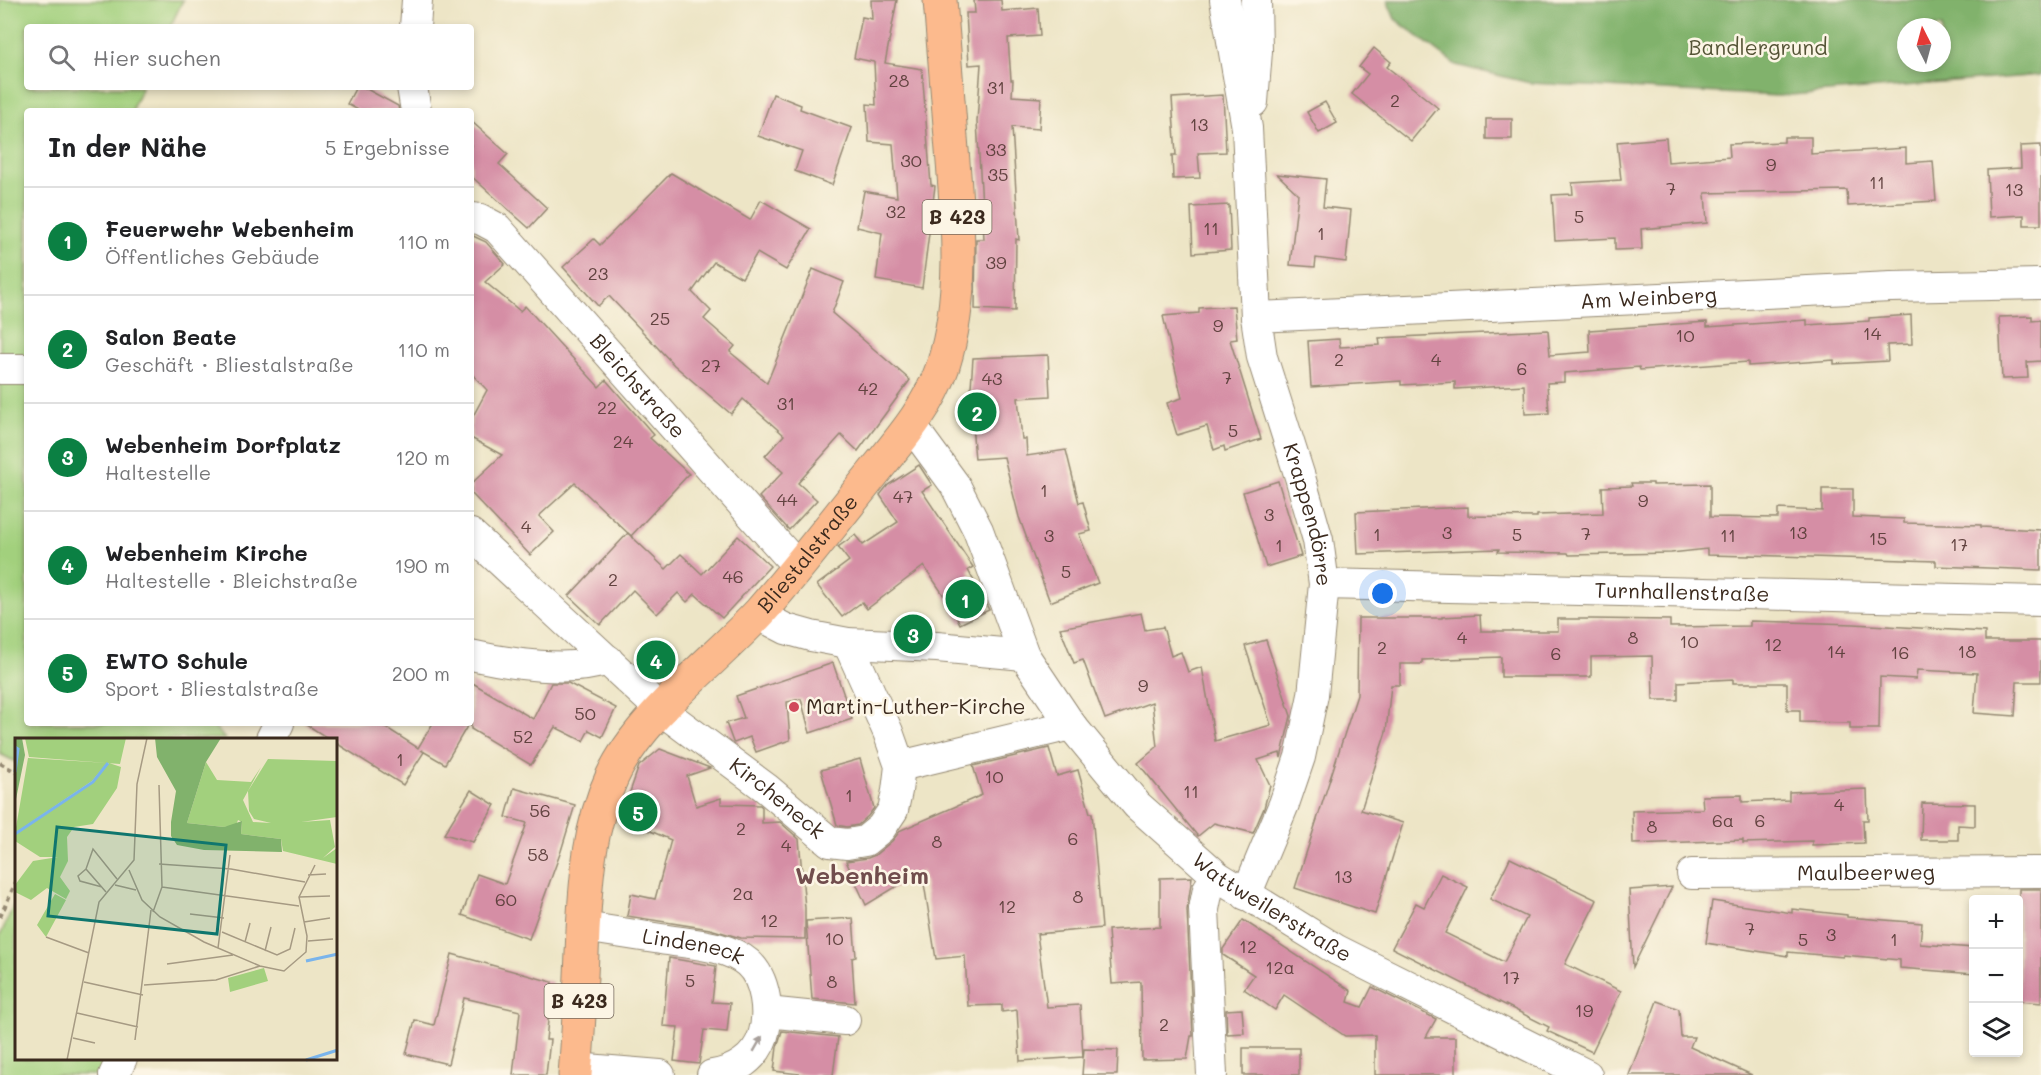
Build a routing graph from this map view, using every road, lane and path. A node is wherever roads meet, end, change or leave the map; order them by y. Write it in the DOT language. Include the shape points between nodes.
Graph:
graph roads {
  1 [pos="417,0"];
  2 [pos="940,0"];
  3 [pos="1225,0"];
  4 [pos="1256,0"];
  5 [pos="415,24"];
  6 [pos="412,90"];
  7 [pos="416,108"];
  8 [pos="1247,128"];
  9 [pos="474,218"];
  10 [pos="2041,284"];
  11 [pos="1256,317"];
  12 [pos="0,369"];
  13 [pos="24,369"];
  14 [pos="911,425"];
  15 [pos="474,537"];
  16 [pos="798,567"];
  17 [pos="1324,584"];
  18 [pos="2041,602"];
  19 [pos="757,614"];
  20 [pos="848,643"];
  21 [pos="1024,655"];
  22 [pos="474,656"];
  23 [pos="609,660"];
  24 [pos="661,710"];
  25 [pos="1071,725"];
  26 [pos="0,763"];
  27 [pos="900,766"];
  28 [pos="15,771"];
  29 [pos="2041,872"];
  30 [pos="1692,874"];
  31 [pos="1217,876"];
  32 [pos="15,884"];
  33 [pos="1246,895"];
  34 [pos="0,917"];
  35 [pos="584,927"];
  36 [pos="767,1012"];
  37 [pos="845,1020"];
  38 [pos="122,1060"];
  39 [pos="575,1072"];
  40 [pos="114,1075"];
  41 [pos="660,1075"];
  42 [pos="712,1075"];
  43 [pos="1212,1075"];
  44 [pos="1587,1075"];
  1 -- 5 [label="street"];
  2 -- 14 [label="main road, Bliestalstraße / B 423" via="959,267 951,334 942,368"];
  3 -- 8 [label="street"];
  4 -- 8 [label="street" via="1257,51"];
  6 -- 7 [label="street"];
  8 -- 11 [label="street, Krappendörre"];
  9 -- 16 [label="street, Bleichstraße" via="497,228"];
  10 -- 11 [label="street, Am Weinberg" via="1868,288"];
  11 -- 17 [label="street, Krappendörre" via="1262,357 1318,540"];
  12 -- 13 [label="street"];
  14 -- 16 [label="main road, Bliestalstraße / B 423"];
  14 -- 21 [label="street, Wattweilerstraße" via="954,485 978,530"];
  15 -- 23 [label="street"];
  16 -- 19 [label="main road, Bliestalstraße / B 423"];
  17 -- 18 [label="street, Turnhallenstraße"];
  17 -- 33 [label="street, Krappendörre" via="1313,695 1300,757"];
  19 -- 20 [label="street" via="786,629"];
  19 -- 24 [label="main road, Bliestalstraße / B 423"];
  20 -- 21 [label="street"];
  20 -- 27 [label="street, Kircheneck"];
  21 -- 25 [label="street, Wattweilerstraße"];
  22 -- 23 [label="street" via="572,668"];
  23 -- 24 [label="street"];
  24 -- 27 [label="street, Kircheneck" via="766,788 830,842 866,841 881,828 893,810"];
  24 -- 35 [label="main road, Bliestalstraße / B 423" via="632,743 612,777 601,807 591,840"];
  25 -- 27 [label="street"];
  25 -- 31 [label="street, Wattweilerstraße" via="1137,805"];
  26 -- 28 [label="path"];
  29 -- 30 [label="street, Maulbeerweg"];
  31 -- 33 [label="street, Wattweilerstraße"];
  31 -- 43 [label="street" via="1208,889 1204,909"];
  32 -- 34 [label="path"];
  33 -- 44 [label="street, Wattweilerstraße" via="1337,950"];
  35 -- 36 [label="street, Lindeneck" via="730,953 749,964 761,983"];
  35 -- 39 [label="main road, Bliestalstraße / B 423"];
  36 -- 37 [label="street"];
  42 -- 36 [label="street, Lindeneck, one-way" via="725,1074 746,1062 761,1044"];
  38 -- 40 [label="street"];
  39 -- 41 [label="street"];
}
